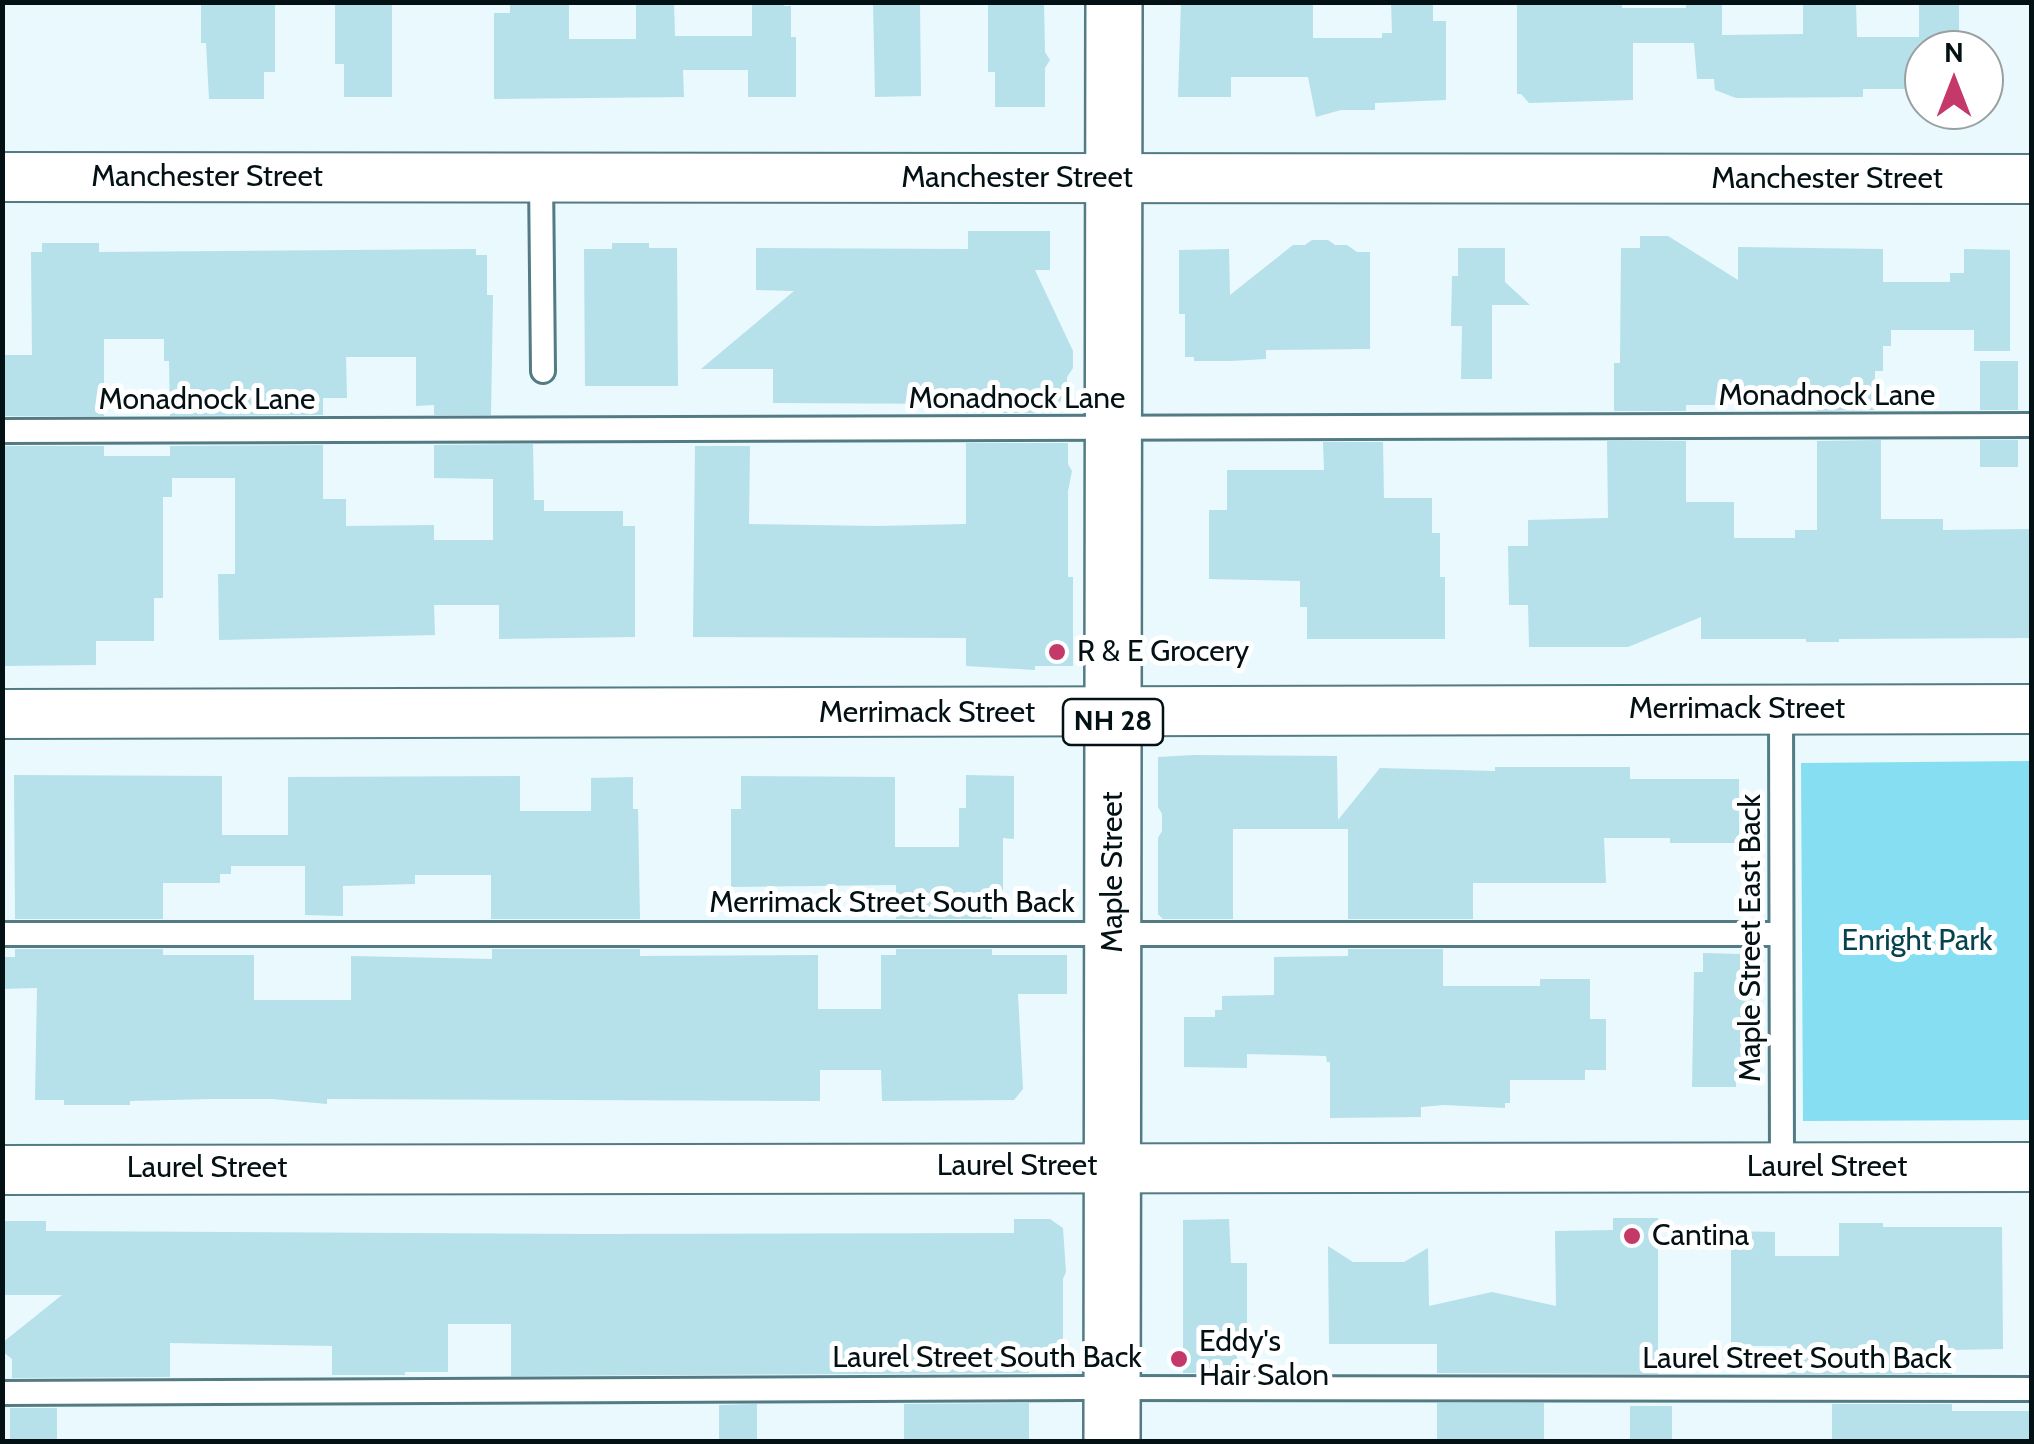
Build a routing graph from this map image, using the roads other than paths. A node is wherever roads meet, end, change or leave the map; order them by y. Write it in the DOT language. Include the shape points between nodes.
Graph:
graph roads {
  1 [pos="1114,2"];
  2 [pos="2,176"];
  3 [pos="541,177"];
  4 [pos="1114,178"];
  5 [pos="2032,179"];
  6 [pos="543,371"];
  7 [pos="2032,425"];
  8 [pos="1114,429"];
  9 [pos="2,430"];
  10 [pos="1781,708"];
  11 [pos="2032,709"];
  12 [pos="1113,712"];
  13 [pos="2,714"];
  14 [pos="1113,933"];
  15 [pos="2,934"];
  16 [pos="1781,934"];
  17 [pos="1113,1166"];
  18 [pos="2032,1166"];
  19 [pos="1782,1167"];
  20 [pos="2,1170"];
  21 [pos="1112,1388"];
  22 [pos="2032,1389"];
  23 [pos="2,1393"];
  24 [pos="1112,1442"];
  1 -- 4 [label="main road, Maple Street / NH 28"];
  2 -- 3 [label="street, Manchester Street"];
  3 -- 4 [label="street, Manchester Street"];
  3 -- 6 [label="lane"];
  4 -- 5 [label="street, Manchester Street"];
  4 -- 8 [label="main road, Maple Street / NH 28"];
  7 -- 8 [label="lane, Monadnock Lane"];
  8 -- 9 [label="lane, Monadnock Lane"];
  8 -- 12 [label="main road, Maple Street / NH 28"];
  10 -- 11 [label="street, Merrimack Street"];
  10 -- 12 [label="street, Merrimack Street"];
  10 -- 16 [label="lane, Maple Street East Back"];
  12 -- 13 [label="street, Merrimack Street"];
  12 -- 14 [label="main road, Maple Street / NH 28"];
  14 -- 15 [label="lane, Merrimack Street South Back"];
  14 -- 16 [label="lane, Merrimack Street South Back"];
  14 -- 17 [label="main road, Maple Street / NH 28"];
  16 -- 19 [label="lane, Maple Street East Back"];
  17 -- 19 [label="street, Laurel Street"];
  17 -- 20 [label="street, Laurel Street"];
  17 -- 21 [label="main road, Maple Street / NH 28"];
  18 -- 19 [label="street, Laurel Street"];
  21 -- 22 [label="lane, Laurel Street South Back"];
  21 -- 23 [label="lane, Laurel Street South Back"];
  21 -- 24 [label="main road, Maple Street / NH 28"];
}
